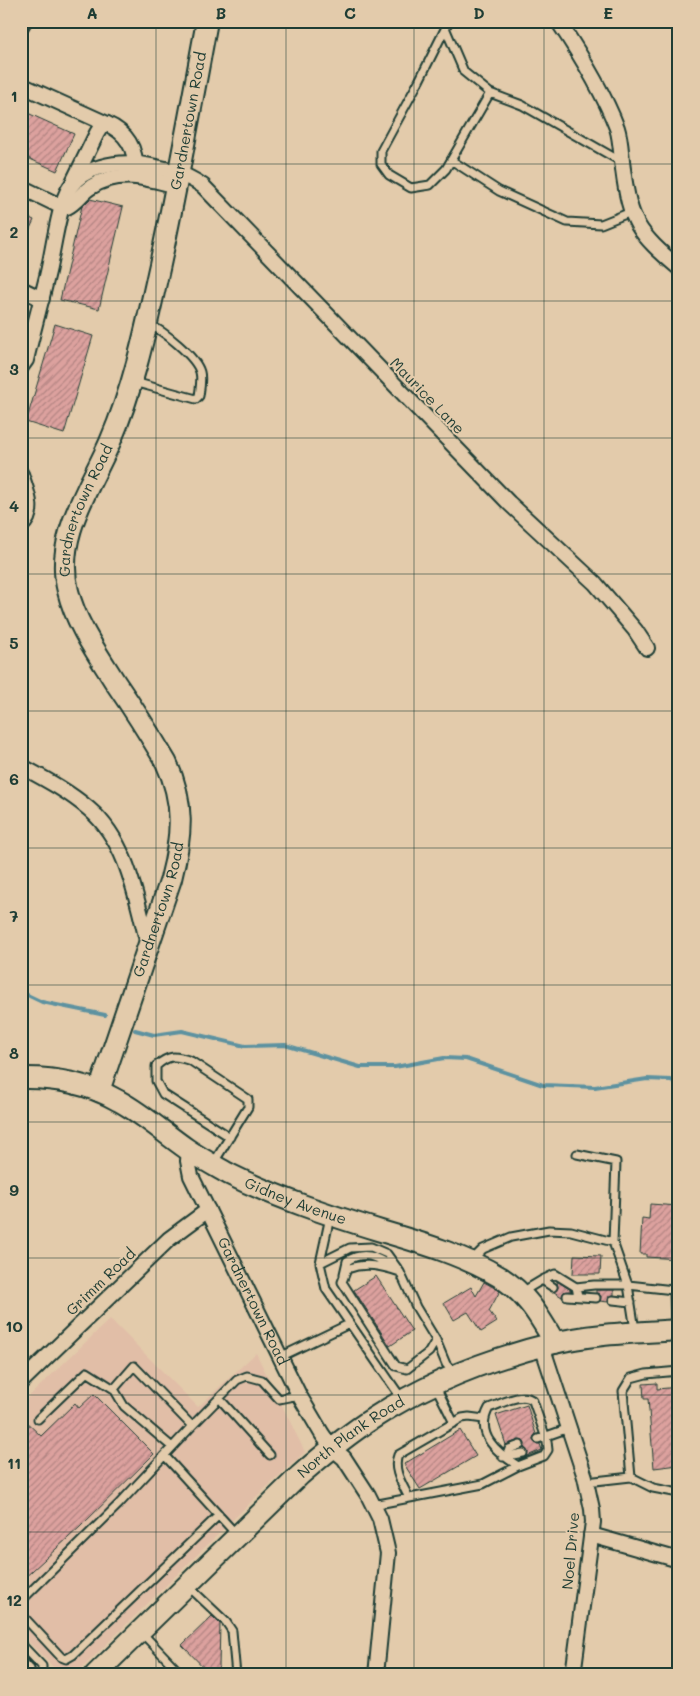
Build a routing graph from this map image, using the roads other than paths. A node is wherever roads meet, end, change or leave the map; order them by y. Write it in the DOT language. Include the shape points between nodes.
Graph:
graph roads {
  1 [pos="24,21"];
  2 [pos="207,21"];
  3 [pos="449,21"];
  4 [pos="558,21"];
  5 [pos="21,26"];
  6 [pos="446,30"];
  7 [pos="21,85"];
  8 [pos="490,93"];
  9 [pos="107,124"];
  10 [pos="451,160"];
  11 [pos="622,162"];
  12 [pos="135,170"];
  13 [pos="178,179"];
  14 [pos="21,187"];
  15 [pos="70,187"];
  16 [pos="62,207"];
  17 [pos="631,212"];
  18 [pos="679,268"];
  19 [pos="21,289"];
  20 [pos="42,299"];
  21 [pos="147,324"];
  22 [pos="21,367"];
  23 [pos="132,382"];
  24 [pos="21,474"];
  25 [pos="21,526"];
  26 [pos="647,648"];
  27 [pos="21,766"];
  28 [pos="148,945"];
  29 [pos="21,1078"];
  30 [pos="99,1092"];
  31 [pos="230,1137"];
  32 [pos="189,1150"];
  33 [pos="577,1154"];
  34 [pos="213,1164"];
  35 [pos="208,1210"];
  36 [pos="331,1215"];
  37 [pos="613,1242"];
  38 [pos="470,1262"];
  39 [pos="320,1263"];
  40 [pos="400,1272"];
  41 [pos="542,1280"];
  42 [pos="576,1286"];
  43 [pos="628,1286"];
  44 [pos="553,1287"];
  45 [pos="520,1292"];
  46 [pos="567,1296"];
  47 [pos="578,1296"];
  48 [pos="596,1298"];
  49 [pos="613,1300"];
  50 [pos="631,1302"];
  51 [pos="349,1324"];
  52 [pos="677,1330"];
  53 [pos="635,1333"];
  54 [pos="436,1340"];
  55 [pos="548,1344"];
  56 [pos="279,1357"];
  57 [pos="679,1371"];
  58 [pos="456,1375"];
  59 [pos="21,1382"];
  60 [pos="435,1385"];
  61 [pos="114,1389"];
  62 [pos="299,1395"];
  63 [pos="219,1398"];
  64 [pos="403,1401"];
  65 [pos="38,1419"];
  66 [pos="484,1419"];
  67 [pos="454,1422"];
  68 [pos="192,1426"];
  69 [pos="569,1428"];
  70 [pos="542,1437"];
  71 [pos="520,1445"];
  72 [pos="172,1447"];
  73 [pos="332,1448"];
  74 [pos="523,1453"];
  75 [pos="270,1455"];
  76 [pos="165,1456"];
  77 [pos="505,1456"];
  78 [pos="518,1466"];
  79 [pos="631,1477"];
  80 [pos="586,1482"];
  81 [pos="679,1493"];
  82 [pos="409,1498"];
  83 [pos="373,1505"];
  84 [pos="219,1515"];
  85 [pos="591,1535"];
  86 [pos="238,1536"];
  87 [pos="679,1560"];
  88 [pos="187,1586"];
  89 [pos="21,1601"];
  90 [pos="21,1614"];
  91 [pos="140,1631"];
  92 [pos="21,1644"];
  93 [pos="21,1660"];
  94 [pos="31,1675"];
  95 [pos="42,1675"];
  96 [pos="94,1675"];
  97 [pos="182,1675"];
  98 [pos="236,1675"];
  99 [pos="376,1675"];
  100 [pos="574,1675"];
  1 -- 5 [label="street"];
  2 -- 13 [label="street, Gardnertown Road"];
  3 -- 6 [label="lane"];
  4 -- 11 [label="street" via="603,97 618,130"];
  6 -- 8 [label="lane" via="464,72"];
  6 -- 10 [label="lane" via="381,151 380,164 390,175 411,188 430,184"];
  7 -- 9 [label="street"];
  8 -- 10 [label="lane"];
  8 -- 11 [label="lane" via="522,105"];
  9 -- 12 [label="street" via="126,137 134,154"];
  9 -- 15 [label="street" via="97,132"];
  10 -- 17 [label="lane" via="499,191 567,222 601,224"];
  11 -- 17 [label="street"];
  12 -- 13 [label="street, Maurice Lane"];
  12 -- 15 [label="street" via="117,164 104,166 78,179"];
  12 -- 16 [label="street" via="102,180 68,207"];
  13 -- 21 [label="street, Gardnertown Road"];
  13 -- 26 [label="street, Maurice Lane" via="203,186 508,503 595,583"];
  14 -- 16 [label="street"];
  15 -- 16 [label="street"];
  16 -- 20 [label="street"];
  17 -- 18 [label="street" via="638,228 652,245"];
  19 -- 20 [label="street"];
  20 -- 22 [label="street" via="26,360"];
  21 -- 23 [label="street, Gardnertown Road"];
  21 -- 23 [label="lane" via="174,341 197,365 201,374 199,396 196,399"];
  23 -- 28 [label="street, Gardnertown Road" via="110,442 72,525 66,574 68,590 87,639 150,734 174,778 180,824 179,848"];
  24 -- 25 [label="street" via="29,507 28,517"];
  27 -- 28 [label="street" via="63,788 91,810 110,833 132,881"];
  28 -- 30 [label="street, Gardnertown Road"];
  29 -- 30 [label="street, Gidney Avenue" via="48,1078"];
  30 -- 32 [label="street, Gidney Avenue" via="140,1114"];
  31 -- 31 [label="lane" via="248,1106 248,1100 191,1061 180,1057 166,1058 156,1066 156,1081 163,1094"];
  31 -- 34 [label="lane"];
  32 -- 34 [label="street, Gidney Avenue"];
  32 -- 35 [label="street, Gardnertown Road" via="191,1176"];
  33 -- 37 [label="lane" via="616,1162"];
  34 -- 36 [label="street, Gidney Avenue" via="298,1204"];
  35 -- 56 [label="street, Gardnertown Road"];
  35 -- 59 [label="street, Grimm Road" via="169,1239"];
  36 -- 38 [label="street, Gidney Avenue" via="429,1245"];
  36 -- 39 [label="lane"];
  37 -- 38 [label="lane" via="571,1231 549,1230 511,1237 483,1249"];
  37 -- 43 [label="lane"];
  38 -- 45 [label="street, Gidney Avenue"];
  39 -- 40 [label="lane" via="350,1248 371,1247 387,1254"];
  39 -- 51 [label="lane" via="326,1289"];
  40 -- 54 [label="lane"];
  40 -- 54 [label="lane" via="377,1265 357,1266 347,1270 342,1282 396,1366 407,1369 429,1352"];
  41 -- 42 [label="lane" via="555,1274"];
  41 -- 44 [label="lane"];
  41 -- 45 [label="lane"];
  42 -- 43 [label="lane"];
  42 -- 47 [label="lane"];
  43 -- 50 [label="lane"];
  43 -- 52 [label="lane" via="674,1290"];
  45 -- 55 [label="street, Gidney Avenue" via="537,1313"];
  46 -- 47 [label="lane"];
  47 -- 48 [label="lane"];
  49 -- 50 [label="lane"];
  50 -- 53 [label="lane"];
  51 -- 56 [label="lane"];
  51 -- 64 [label="lane"];
  52 -- 53 [label="street, North Plank Road"];
  53 -- 55 [label="street, North Plank Road"];
  54 -- 58 [label="lane" via="446,1364"];
  55 -- 58 [label="street, North Plank Road"];
  55 -- 69 [label="street, Noel Drive"];
  56 -- 62 [label="street, Gardnertown Road"];
  57 -- 79 [label="lane" via="630,1378 623,1391"];
  58 -- 60 [label="street, North Plank Road"];
  60 -- 64 [label="street, North Plank Road"];
  60 -- 67 [label="lane"];
  61 -- 65 [label="lane" via="87,1372"];
  61 -- 68 [label="lane" via="134,1366"];
  61 -- 72 [label="lane" via="124,1406"];
  62 -- 63 [label="lane" via="279,1399 262,1380 247,1376 237,1380"];
  62 -- 73 [label="street, Gardnertown Road"];
  63 -- 68 [label="lane"];
  63 -- 75 [label="lane"];
  64 -- 73 [label="street, North Plank Road"];
  66 -- 67 [label="lane" via="469,1417"];
  66 -- 70 [label="lane" via="489,1408 523,1396 530,1398 534,1401"];
  66 -- 77 [label="lane" via="490,1443"];
  67 -- 82 [label="lane" via="398,1456 395,1462 398,1474"];
  68 -- 72 [label="lane"];
  69 -- 70 [label="lane"];
  69 -- 80 [label="street, Noel Drive"];
  70 -- 78 [label="lane" via="548,1450 544,1456"];
  71 -- 77 [label="lane" via="509,1449"];
  72 -- 76 [label="lane"];
  73 -- 83 [label="street, Gardnertown Road" via="344,1458"];
  73 -- 86 [label="street, North Plank Road"];
  74 -- 77 [label="lane"];
  76 -- 84 [label="lane"];
  76 -- 89 [label="lane"];
  77 -- 78 [label="lane"];
  78 -- 82 [label="lane" via="483,1484"];
  79 -- 80 [label="lane"];
  79 -- 81 [label="lane" via="652,1488"];
  80 -- 85 [label="street, Noel Drive" via="592,1509"];
  82 -- 83 [label="lane"];
  83 -- 99 [label="street, Gardnertown Road" via="388,1553"];
  84 -- 86 [label="lane"];
  84 -- 90 [label="lane" via="66,1659"];
  85 -- 87 [label="street"];
  85 -- 100 [label="street, Noel Drive"];
  86 -- 88 [label="street, North Plank Road"];
  88 -- 91 [label="street, North Plank Road"];
  88 -- 98 [label="lane" via="232,1631"];
  91 -- 96 [label="street, North Plank Road"];
  91 -- 97 [label="lane"];
  92 -- 95 [label="lane" via="42,1666"];
  93 -- 94 [label="lane"];
}
